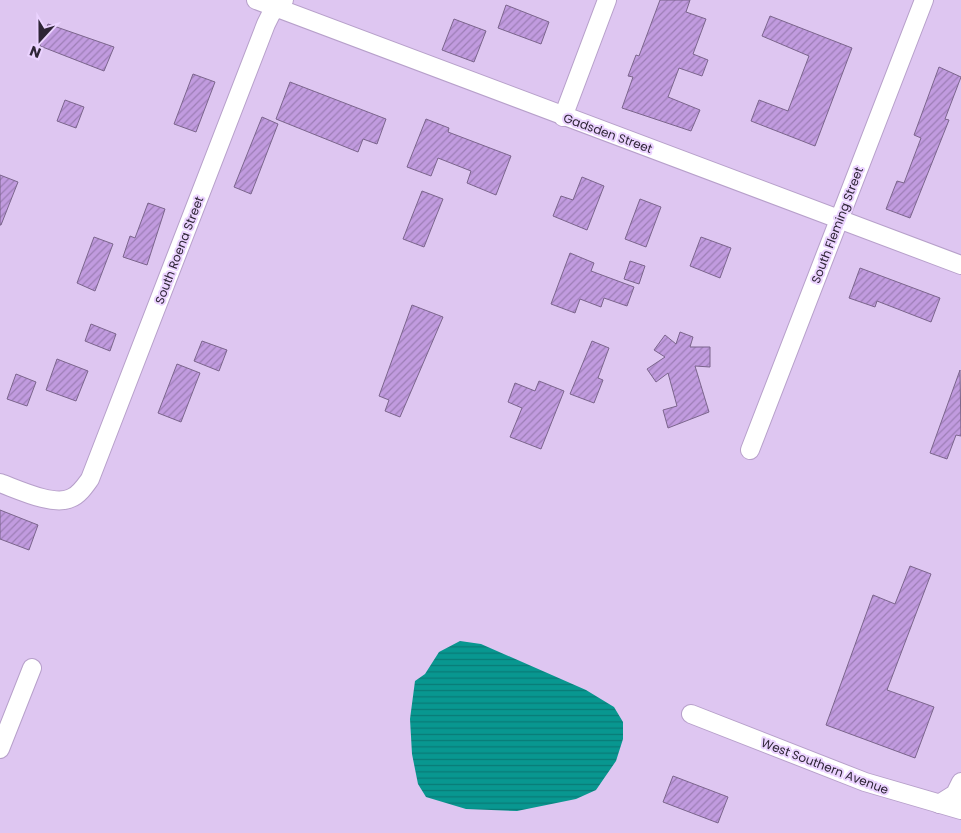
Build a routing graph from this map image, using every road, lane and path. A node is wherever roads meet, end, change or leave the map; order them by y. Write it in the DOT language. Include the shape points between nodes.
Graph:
graph roads {
  1 [pos="256,0"];
  2 [pos="607,0"];
  3 [pos="924,0"];
  4 [pos="280,4"];
  5 [pos="563,117"];
  6 [pos="839,218"];
  7 [pos="961,264"];
  8 [pos="750,450"];
  9 [pos="0,484"];
  10 [pos="32,668"];
  11 [pos="692,714"];
  12 [pos="0,750"];
  13 [pos="961,782"];
  14 [pos="939,804"];
  15 [pos="961,810"];
  1 -- 4 [label="street, Gadsden Street"];
  2 -- 5 [label="street"];
  3 -- 6 [label="street, South Fleming Street"];
  4 -- 5 [label="street, Gadsden Street"];
  4 -- 9 [label="street, South Roena Street" via="266,24 95,470 84,487 63,501"];
  5 -- 6 [label="street, Gadsden Street"];
  6 -- 7 [label="street, Gadsden Street"];
  6 -- 8 [label="street, South Fleming Street"];
  10 -- 12 [label="street"];
  11 -- 14 [label="street, West Southern Avenue" via="865,782"];
  13 -- 14 [label="street" via="955,794"];
  14 -- 15 [label="street, West Southern Avenue"];
}
